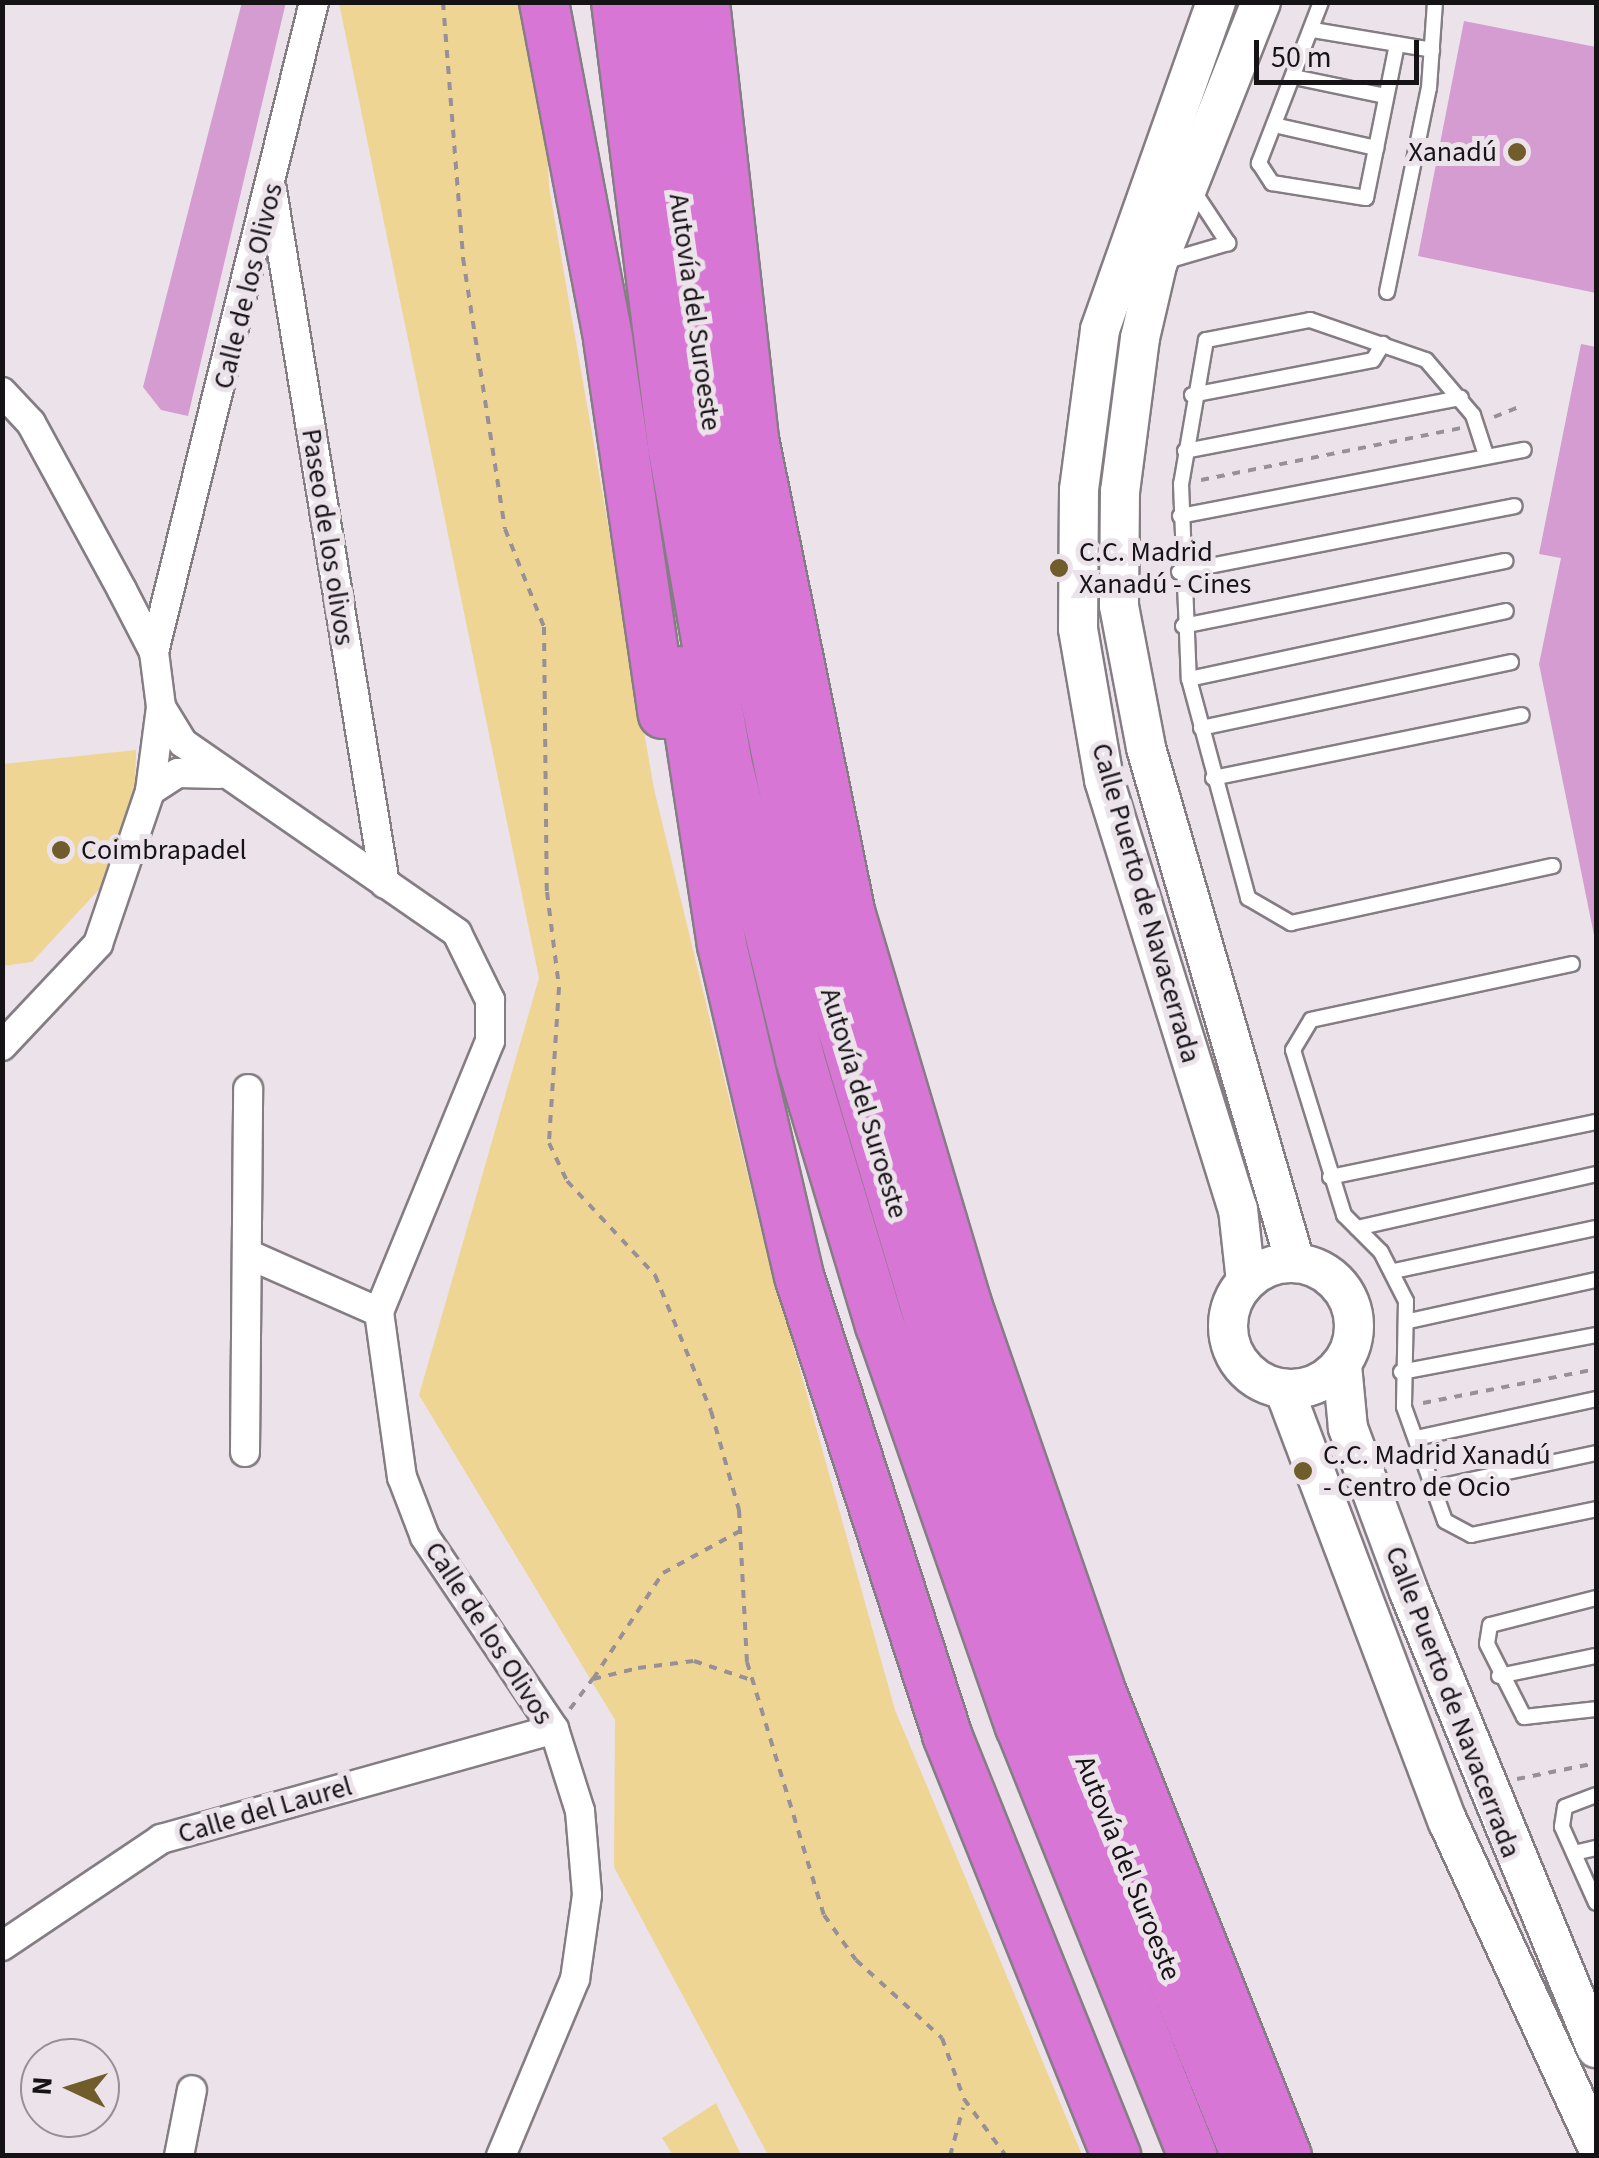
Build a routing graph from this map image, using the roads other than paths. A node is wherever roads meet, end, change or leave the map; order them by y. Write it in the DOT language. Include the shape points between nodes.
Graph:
graph roads {
  1 [pos="314,2"];
  2 [pos="544,2"];
  3 [pos="575,2"];
  4 [pos="616,2"];
  5 [pos="662,2"];
  6 [pos="705,2"];
  7 [pos="726,2"];
  8 [pos="1216,2"];
  9 [pos="1261,2"];
  10 [pos="1321,2"];
  11 [pos="1435,2"];
  12 [pos="1312,30"];
  13 [pos="1397,44"];
  14 [pos="1432,50"];
  15 [pos="1294,77"];
  16 [pos="1386,96"];
  17 [pos="1274,126"];
  18 [pos="628,147"];
  19 [pos="1376,148"];
  20 [pos="720,169"];
  21 [pos="1190,179"];
  22 [pos="272,190"];
  23 [pos="1157,266"];
  24 [pos="1388,292"];
  25 [pos="608,340"];
  26 [pos="1383,344"];
  27 [pos="2,392"];
  28 [pos="1192,394"];
  29 [pos="1461,398"];
  30 [pos="1524,450"];
  31 [pos="1185,451"];
  32 [pos="1486,454"];
  33 [pos="1515,506"];
  34 [pos="1180,516"];
  35 [pos="1506,561"];
  36 [pos="176,568"];
  37 [pos="1179,572"];
  38 [pos="122,590"];
  39 [pos="1506,611"];
  40 [pos="1183,626"];
  41 [pos="154,652"];
  42 [pos="1511,662"];
  43 [pos="1189,679"];
  44 [pos="161,707"];
  45 [pos="1522,715"];
  46 [pos="1201,728"];
  47 [pos="219,774"];
  48 [pos="1213,778"];
  49 [pos="150,791"];
  50 [pos="1553,866"];
  51 [pos="384,884"];
  52 [pos="1572,964"];
  53 [pos="2,1046"];
  54 [pos="248,1089"];
  55 [pos="753,1100"];
  56 [pos="1596,1122"];
  57 [pos="1596,1174"];
  58 [pos="1330,1177"];
  59 [pos="1357,1228"];
  60 [pos="1596,1228"];
  61 [pos="252,1256"];
  62 [pos="1295,1262"];
  63 [pos="1394,1272"];
  64 [pos="1596,1280"];
  65 [pos="1246,1281"];
  66 [pos="379,1312"];
  67 [pos="1408,1321"];
  68 [pos="1596,1334"];
  69 [pos="1342,1364"];
  70 [pos="1401,1372"];
  71 [pos="1284,1389"];
  72 [pos="1596,1400"];
  73 [pos="1416,1438"];
  74 [pos="246,1452"];
  75 [pos="1596,1453"];
  76 [pos="1434,1488"];
  77 [pos="1596,1510"];
  78 [pos="1596,1598"];
  79 [pos="1596,1656"];
  80 [pos="1499,1676"];
  81 [pos="1596,1709"];
  82 [pos="561,1721"];
  83 [pos="1596,1795"];
  84 [pos="1448,1822"];
  85 [pos="1596,1848"];
  86 [pos="1574,1853"];
  87 [pos="1596,1903"];
  88 [pos="2,1946"];
  89 [pos="1593,2040"];
  90 [pos="192,2090"];
  91 [pos="1596,2144"];
  92 [pos="179,2156"];
  93 [pos="501,2156"];
  94 [pos="1116,2156"];
  95 [pos="1193,2156"];
  96 [pos="1246,2156"];
  97 [pos="1287,2156"];
  1 -- 22 [label="street, Calle de los Olivos"];
  2 -- 25 [label="highway"];
  3 -- 25 [label="highway"];
  4 -- 18 [label="highway, Autovía del Suroeste"];
  5 -- 96 [label="highway, Autovía del Suroeste" via="713,444 810,920 930,1321 1060,1703"];
  6 -- 20 [label="highway"];
  7 -- 20 [label="highway" via="734,109"];
  8 -- 65 [label="street, Calle Puerto de Navacerrada" via="1100,330 1078,490 1078,629 1104,780 1238,1209"];
  9 -- 21 [label="street, Calle Puerto de Navacerrada"];
  10 -- 12 [label="lane"];
  11 -- 14 [label="lane"];
  12 -- 13 [label="lane"];
  12 -- 15 [label="lane"];
  13 -- 14 [label="lane"];
  13 -- 16 [label="lane"];
  14 -- 24 [label="lane"];
  15 -- 16 [label="lane"];
  15 -- 17 [label="lane"];
  16 -- 19 [label="lane"];
  17 -- 19 [label="lane"];
  17 -- 19 [label="lane" via="1259,163 1272,182 1366,198"];
  18 -- 55 [label="highway" via="622,214 645,417 703,835"];
  18 -- 95 [label="highway, Autovía del Suroeste" via="727,761 800,1058 880,1324 1014,1708"];
  20 -- 97 [label="highway" via="794,656 888,1049 1099,1686"];
  21 -- 23 [label="street, Calle Puerto de Navacerrada"];
  21 -- 23 [label="lane" via="1228,243 1196,246"];
  22 -- 36 [label="street, Calle de los Olivos"];
  22 -- 51 [label="street, Paseo de los olivos"];
  23 -- 62 [label="street, Calle Puerto de Navacerrada" via="1128,407 1119,606 1146,748"];
  25 -- 55 [label="highway" via="676,796"];
  26 -- 28 [label="lane" via="1373,360"];
  26 -- 28 [label="lane" via="1310,320 1206,340"];
  26 -- 29 [label="lane" via="1426,360"];
  27 -- 38 [label="street" via="31,423"];
  28 -- 31 [label="lane"];
  29 -- 31 [label="lane"];
  29 -- 32 [label="lane"];
  30 -- 32 [label="lane"];
  31 -- 34 [label="lane"];
  32 -- 34 [label="lane"];
  33 -- 37 [label="lane"];
  34 -- 37 [label="lane"];
  35 -- 40 [label="lane"];
  36 -- 38 [label="street" via="150,590"];
  36 -- 41 [label="street, Calle de los Olivos"];
  37 -- 40 [label="lane"];
  38 -- 41 [label="street"];
  39 -- 43 [label="lane"];
  40 -- 43 [label="lane"];
  41 -- 44 [label="street"];
  42 -- 46 [label="lane"];
  43 -- 46 [label="lane"];
  44 -- 47 [label="street, Calle de los Olivos"];
  44 -- 49 [label="street"];
  45 -- 48 [label="lane"];
  46 -- 48 [label="lane"];
  47 -- 49 [label="street" via="178,772"];
  47 -- 51 [label="street, Calle de los Olivos"];
  48 -- 50 [label="lane" via="1248,898 1291,924"];
  49 -- 53 [label="street" via="98,944"];
  51 -- 66 [label="street, Calle de los Olivos" via="457,933 480,965 490,1027"];
  52 -- 58 [label="lane" via="1310,1020 1293,1050"];
  54 -- 61 [label="street"];
  55 -- 94 [label="highway" via="799,1276 947,1735"];
  56 -- 58 [label="lane"];
  57 -- 59 [label="lane"];
  58 -- 59 [label="lane"];
  59 -- 63 [label="lane"];
  60 -- 63 [label="lane"];
  61 -- 66 [label="street"];
  61 -- 74 [label="street"];
  62 -- 65 [label="street"];
  62 -- 69 [label="street" via="1344,1290 1355,1328"];
  63 -- 67 [label="lane"];
  64 -- 67 [label="lane"];
  65 -- 71 [label="street" via="1228,1317 1236,1356"];
  66 -- 82 [label="street, Calle de los Olivos" via="402,1477 425,1537"];
  67 -- 70 [label="lane"];
  68 -- 70 [label="lane"];
  69 -- 71 [label="street" via="1316,1384"];
  69 -- 89 [label="street, Calle Puerto de Navacerrada" via="1348,1428 1484,1788"];
  70 -- 73 [label="lane"];
  71 -- 84 [label="street, Calle Puerto de Navacerrada"];
  72 -- 73 [label="lane"];
  73 -- 76 [label="lane"];
  75 -- 76 [label="lane"];
  76 -- 77 [label="lane" via="1445,1521 1471,1534"];
  78 -- 80 [label="lane" via="1490,1625"];
  79 -- 80 [label="lane"];
  80 -- 81 [label="lane" via="1524,1716"];
  82 -- 88 [label="street, Calle del Laurel" via="162,1839"];
  82 -- 93 [label="street, Calle de los Olivos" via="580,1810 587,1895 575,1979"];
  83 -- 86 [label="lane" via="1565,1807"];
  84 -- 89 [label="lane, Calle Puerto de Navacerrada" via="1483,1862 1560,2035"];
  84 -- 91 [label="street, Calle Puerto de Navacerrada"];
  85 -- 86 [label="lane"];
  86 -- 87 [label="lane"];
  90 -- 92 [label="street"];
}
